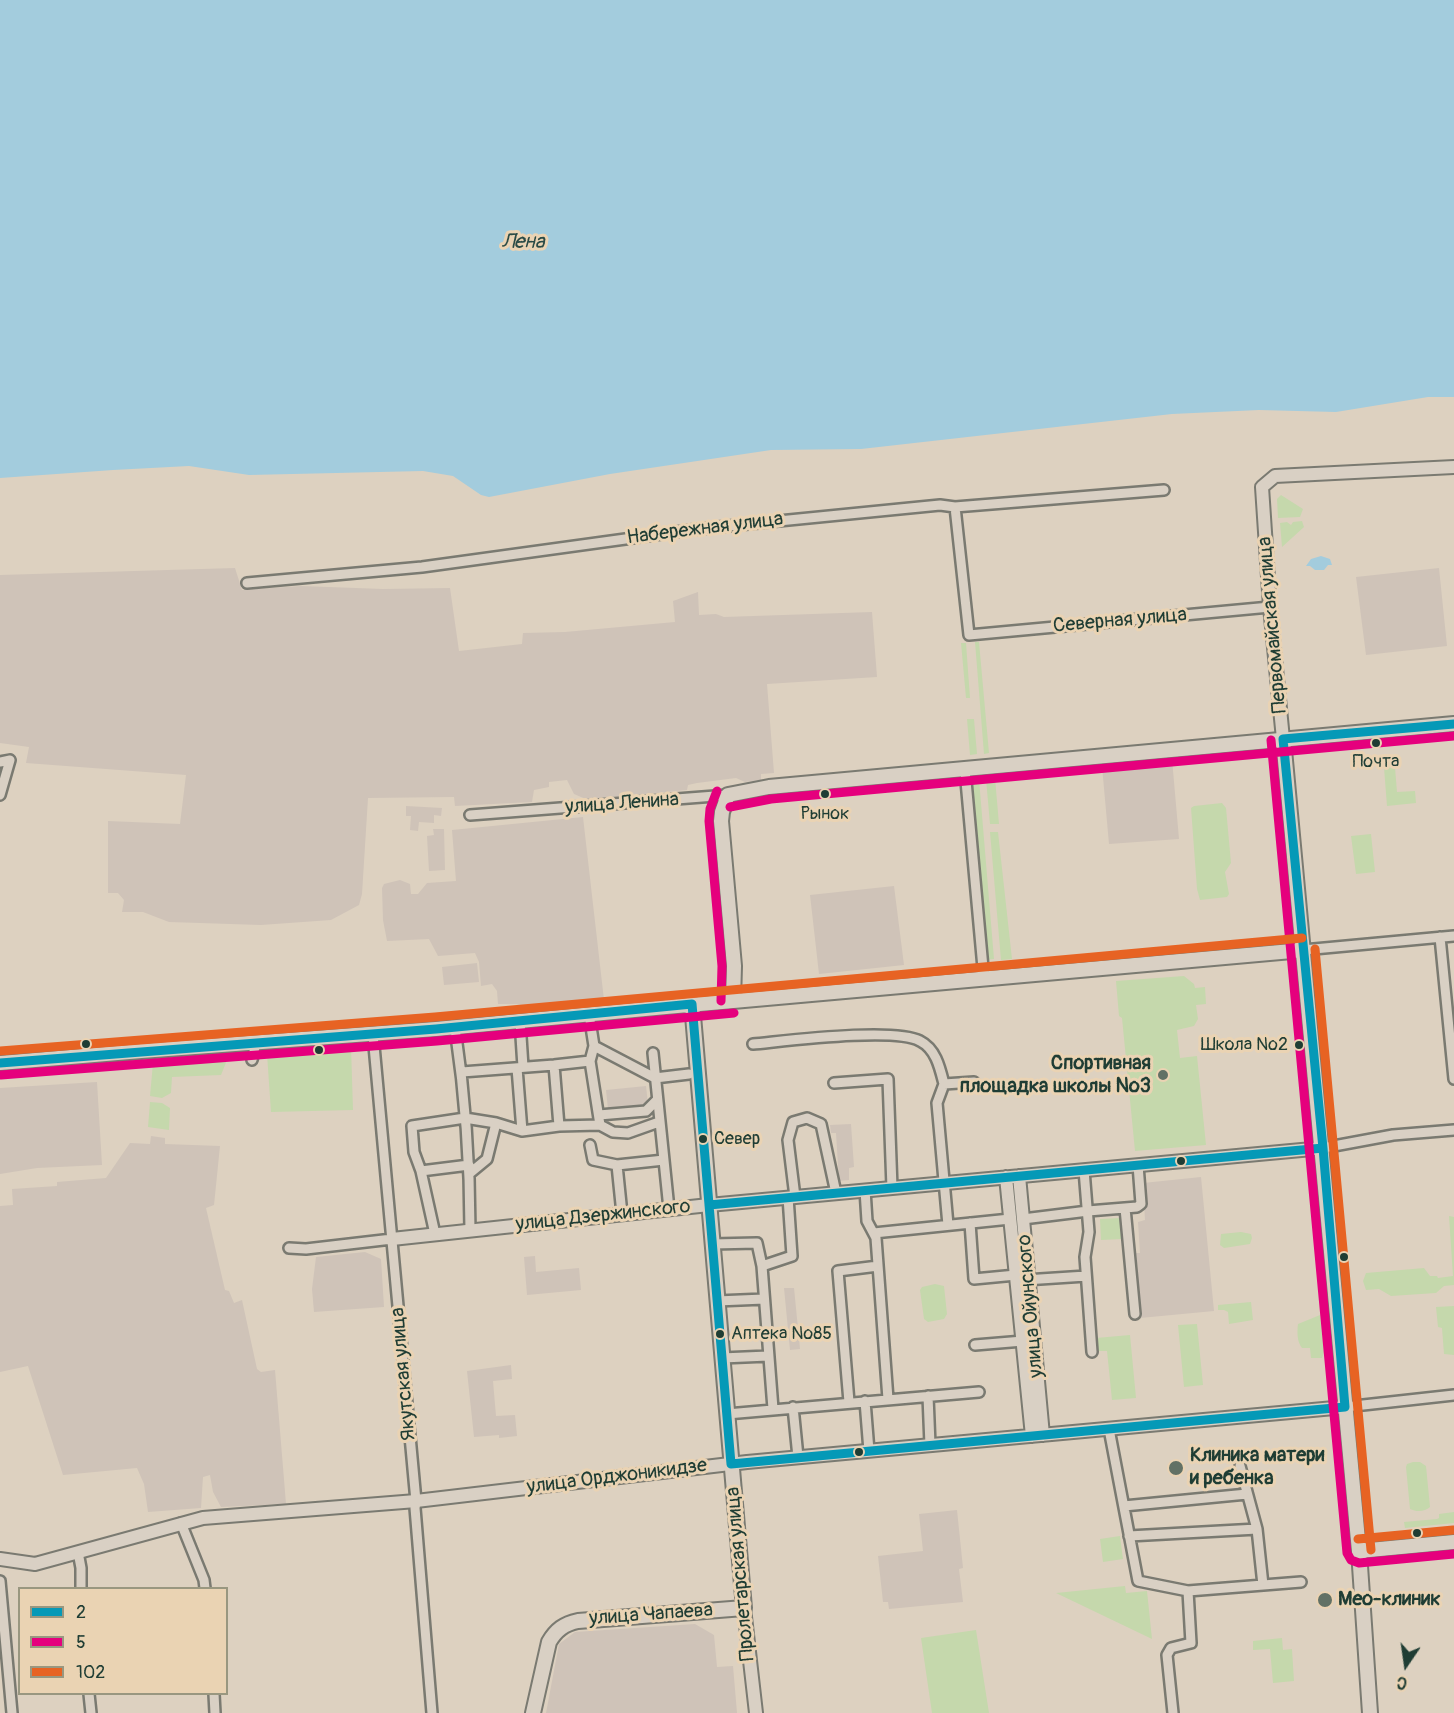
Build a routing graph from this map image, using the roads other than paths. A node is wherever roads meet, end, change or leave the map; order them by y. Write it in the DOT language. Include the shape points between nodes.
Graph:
graph roads {
  1 [pos="1454,467"];
  2 [pos="1164,490"];
  3 [pos="955,507"];
  4 [pos="247,583"];
  5 [pos="1270,607"];
  6 [pos="1454,724"];
  7 [pos="1283,739"];
  8 [pos="5,761"];
  9 [pos="965,770"];
  10 [pos="0,795"];
  11 [pos="728,795"];
  12 [pos="470,814"];
  13 [pos="1454,936"];
  14 [pos="1440,938"];
  15 [pos="1303,950"];
  16 [pos="984,979"];
  17 [pos="733,1001"];
  18 [pos="692,1005"];
  19 [pos="589,1014"];
  20 [pos="520,1021"];
  21 [pos="455,1028"];
  22 [pos="373,1035"];
  23 [pos="256,1043"];
  24 [pos="753,1044"];
  25 [pos="594,1046"];
  26 [pos="653,1053"];
  27 [pos="252,1060"];
  28 [pos="590,1060"];
  29 [pos="0,1063"];
  30 [pos="554,1065"];
  31 [pos="520,1067"];
  32 [pos="462,1072"];
  33 [pos="689,1074"];
  34 [pos="655,1078"];
  35 [pos="1454,1079"];
  36 [pos="974,1082"];
  37 [pos="834,1083"];
  38 [pos="944,1084"];
  39 [pos="657,1100"];
  40 [pos="465,1118"];
  41 [pos="599,1120"];
  42 [pos="659,1122"];
  43 [pos="496,1123"];
  44 [pos="559,1126"];
  45 [pos="1454,1130"];
  46 [pos="522,1131"];
  47 [pos="590,1145"];
  48 [pos="1323,1148"];
  49 [pos="664,1160"];
  50 [pos="617,1165"];
  51 [pos="1138,1165"];
  52 [pos="469,1169"];
  53 [pos="1084,1170"];
  54 [pos="421,1172"];
  55 [pos="1012,1177"];
  56 [pos="943,1183"];
  57 [pos="892,1188"];
  58 [pos="865,1190"];
  59 [pos="836,1193"];
  60 [pos="791,1197"];
  61 [pos="709,1205"];
  62 [pos="1125,1208"];
  63 [pos="669,1209"];
  64 [pos="1088,1211"];
  65 [pos="622,1214"];
  66 [pos="1016,1219"];
  67 [pos="970,1223"];
  68 [pos="948,1225"];
  69 [pos="470,1230"];
  70 [pos="874,1233"];
  71 [pos="435,1234"];
  72 [pos="392,1239"];
  73 [pos="712,1244"];
  74 [pos="289,1248"];
  75 [pos="762,1266"];
  76 [pos="878,1266"];
  77 [pos="1086,1276"];
  78 [pos="1020,1279"];
  79 [pos="764,1299"];
  80 [pos="717,1301"];
  81 [pos="1135,1314"];
  82 [pos="1023,1341"];
  83 [pos="975,1345"];
  84 [pos="1092,1352"];
  85 [pos="768,1356"];
  86 [pos="722,1358"];
  87 [pos="979,1392"];
  88 [pos="1454,1395"];
  89 [pos="928,1396"];
  90 [pos="888,1399"];
  91 [pos="865,1401"];
  92 [pos="849,1402"];
  93 [pos="793,1407"];
  94 [pos="1345,1407"];
  95 [pos="773,1409"];
  96 [pos="727,1414"];
  97 [pos="1109,1429"];
  98 [pos="1038,1436"];
  99 [pos="930,1445"];
  100 [pos="869,1451"];
  101 [pos="798,1457"];
  102 [pos="731,1464"];
  103 [pos="1240,1466"];
  104 [pos="1248,1494"];
  105 [pos="416,1501"];
  106 [pos="1124,1506"];
  107 [pos="181,1523"];
  108 [pos="1257,1529"];
  109 [pos="1129,1536"];
  110 [pos="1454,1542"];
  111 [pos="1359,1551"];
  112 [pos="78,1552"];
  113 [pos="0,1559"];
  114 [pos="0,1581"];
  115 [pos="1301,1582"];
  116 [pos="1263,1585"];
  117 [pos="81,1587"];
  118 [pos="205,1587"];
  119 [pos="1188,1591"];
  120 [pos="744,1608"];
  121 [pos="89,1695"];
  122 [pos="214,1695"];
  123 [pos="12,1713"];
  124 [pos="91,1713"];
  125 [pos="215,1713"];
  126 [pos="432,1713"];
  127 [pos="533,1713"];
  128 [pos="756,1713"];
  129 [pos="1173,1713"];
  130 [pos="1370,1713"];
  1 -- 5 [label="street, Первомайская улица" via="1275,476 1262,487"];
  2 -- 3 [label="street, Набережная улица"];
  3 -- 4 [label="street, Набережная улица" via="940,505 784,519 433,566"];
  3 -- 5 [label="street, Северная улица" via="969,635"];
  5 -- 7 [label="street, Первомайская улица"];
  6 -- 7 [label="main road, улица Ленина"];
  7 -- 9 [label="main road, улица Ленина"];
  7 -- 15 [label="main road, Первомайская улица"];
  8 -- 10 [label="street"];
  9 -- 11 [label="main road, улица Ленина" via="769,787"];
  9 -- 16 [label="street"];
  11 -- 12 [label="street, улица Ленина"];
  11 -- 17 [label="main road" via="721,821 734,966"];
  13 -- 14 [label="street"];
  14 -- 15 [label="street"];
  14 -- 35 [label="street"];
  15 -- 16 [label="main road"];
  15 -- 48 [label="main road, Первомайская улица"];
  16 -- 17 [label="main road"];
  17 -- 18 [label="main road"];
  18 -- 19 [label="main road"];
  18 -- 61 [label="main road, Пролетарская улица"];
  19 -- 20 [label="main road"];
  19 -- 25 [label="street"];
  20 -- 21 [label="main road"];
  20 -- 31 [label="street"];
  21 -- 22 [label="main road"];
  21 -- 32 [label="street"];
  22 -- 23 [label="main road"];
  22 -- 72 [label="street, Якутская улица"];
  23 -- 27 [label="street"];
  23 -- 29 [label="main road"];
  24 -- 38 [label="street" via="906,1035 932,1051"];
  25 -- 28 [label="street"];
  25 -- 34 [label="street"];
  26 -- 34 [label="street"];
  28 -- 30 [label="street"];
  28 -- 41 [label="street"];
  30 -- 31 [label="street"];
  30 -- 44 [label="street"];
  31 -- 32 [label="street"];
  31 -- 46 [label="street"];
  32 -- 40 [label="street"];
  33 -- 34 [label="street"];
  34 -- 39 [label="street"];
  36 -- 38 [label="street"];
  37 -- 57 [label="street" via="888,1079"];
  38 -- 56 [label="street" via="937,1103"];
  39 -- 41 [label="street" via="646,1111"];
  39 -- 42 [label="street"];
  40 -- 43 [label="street"];
  40 -- 52 [label="street"];
  40 -- 54 [label="street" via="412,1126 414,1152"];
  41 -- 42 [label="street" via="613,1132 628,1133"];
  41 -- 44 [label="street"];
  42 -- 49 [label="street"];
  43 -- 46 [label="street"];
  43 -- 52 [label="street" via="487,1159"];
  44 -- 46 [label="street"];
  45 -- 48 [label="street, улица Дзержинского" via="1393,1135"];
  47 -- 50 [label="street" via="593,1160"];
  48 -- 51 [label="street, улица Дзержинского"];
  48 -- 94 [label="main road, Первомайская улица"];
  49 -- 50 [label="street"];
  49 -- 63 [label="street"];
  50 -- 65 [label="street"];
  51 -- 53 [label="street, улица Дзержинского"];
  51 -- 62 [label="street" via="1141,1204"];
  52 -- 54 [label="street"];
  52 -- 69 [label="street"];
  53 -- 55 [label="street, улица Дзержинского"];
  53 -- 64 [label="street"];
  54 -- 71 [label="street"];
  55 -- 56 [label="street, улица Дзержинского"];
  55 -- 66 [label="street, улица Ойунского"];
  56 -- 57 [label="street, улица Дзержинского"];
  56 -- 68 [label="street"];
  57 -- 58 [label="street, улица Дзержинского"];
  58 -- 59 [label="street, улица Дзержинского"];
  58 -- 70 [label="street" via="867,1221"];
  59 -- 60 [label="street, улица Дзержинского"];
  59 -- 60 [label="street" via="821,1124 807,1118 793,1122 788,1140"];
  60 -- 61 [label="street, улица Дзержинского"];
  60 -- 75 [label="street" via="792,1256"];
  61 -- 63 [label="street, улица Дзержинского"];
  61 -- 73 [label="main road, Пролетарская улица"];
  62 -- 64 [label="street"];
  62 -- 81 [label="street"];
  63 -- 65 [label="street, улица Дзержинского"];
  64 -- 66 [label="street"];
  64 -- 77 [label="street"];
  65 -- 69 [label="street, улица Дзержинского"];
  66 -- 67 [label="street"];
  66 -- 78 [label="street, улица Ойунского"];
  67 -- 68 [label="street"];
  67 -- 78 [label="street" via="974,1279"];
  68 -- 70 [label="street"];
  69 -- 71 [label="street, улица Дзержинского"];
  70 -- 76 [label="street"];
  71 -- 72 [label="street, улица Дзержинского"];
  72 -- 74 [label="street, улица Дзержинского"];
  72 -- 105 [label="street, Якутская улица"];
  73 -- 75 [label="street" via="757,1243"];
  73 -- 80 [label="main road, Пролетарская улица"];
  75 -- 79 [label="street"];
  76 -- 90 [label="street"];
  76 -- 92 [label="street" via="838,1271"];
  77 -- 78 [label="street"];
  77 -- 84 [label="street"];
  78 -- 82 [label="street, улица Ойунского"];
  78 -- 98 [label="street, улица Ойунского"];
  79 -- 80 [label="street"];
  79 -- 85 [label="street"];
  80 -- 86 [label="main road, Пролетарская улица"];
  82 -- 83 [label="street"];
  82 -- 98 [label="street, улица Ойунского"];
  85 -- 86 [label="street"];
  85 -- 95 [label="street"];
  86 -- 96 [label="main road, Пролетарская улица"];
  87 -- 89 [label="street"];
  88 -- 94 [label="street, улица Орджоникидзе"];
  89 -- 90 [label="street"];
  89 -- 99 [label="street"];
  90 -- 91 [label="street"];
  91 -- 92 [label="street"];
  91 -- 100 [label="street"];
  92 -- 93 [label="street"];
  93 -- 95 [label="street"];
  93 -- 101 [label="street"];
  94 -- 97 [label="street, улица Орджоникидзе"];
  94 -- 111 [label="main road, Первомайская улица"];
  95 -- 96 [label="street"];
  96 -- 102 [label="main road, Пролетарская улица"];
  97 -- 98 [label="street, улица Орджоникидзе"];
  97 -- 106 [label="street"];
  98 -- 99 [label="street, улица Орджоникидзе"];
  99 -- 100 [label="street, улица Орджоникидзе"];
  100 -- 101 [label="street, улица Орджоникидзе"];
  101 -- 102 [label="street, улица Орджоникидзе"];
  102 -- 105 [label="street, улица Орджоникидзе"];
  102 -- 120 [label="main road, Пролетарская улица"];
  103 -- 104 [label="street"];
  104 -- 106 [label="street"];
  104 -- 108 [label="street"];
  105 -- 107 [label="street, улица Орджоникидзе"];
  105 -- 126 [label="street, Якутская улица"];
  106 -- 109 [label="street"];
  107 -- 112 [label="street, улица Орджоникидзе"];
  107 -- 118 [label="street"];
  108 -- 109 [label="street"];
  108 -- 116 [label="street"];
  109 -- 119 [label="street" via="1138,1581"];
  110 -- 111 [label="main road"];
  111 -- 130 [label="main road, Первомайская улица"];
  112 -- 113 [label="street, улица Орджоникидзе" via="35,1564"];
  112 -- 117 [label="street"];
  114 -- 123 [label="street"];
  115 -- 116 [label="street"];
  116 -- 119 [label="street"];
  119 -- 129 [label="street" via="1191,1643 1171,1648 1167,1655"];
  120 -- 127 [label="main road, улица Чапаева" via="578,1621 560,1628 546,1650"];
  120 -- 128 [label="street, Пролетарская улица"];
  121 -- 124 [label="street"];
  122 -- 125 [label="street"];
}
